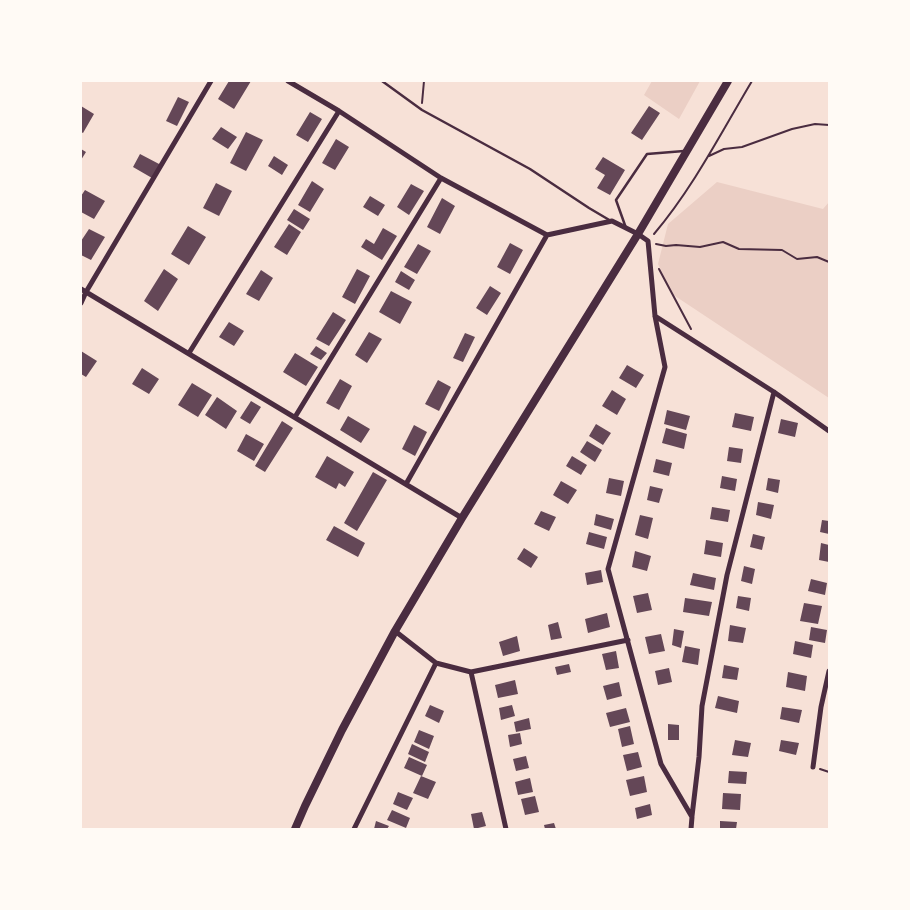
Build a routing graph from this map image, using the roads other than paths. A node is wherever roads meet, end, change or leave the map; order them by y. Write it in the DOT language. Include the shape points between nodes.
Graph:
graph roads {
  1 [pos="211,81"];
  2 [pos="288,81"];
  3 [pos="382,81"];
  4 [pos="728,81"];
  5 [pos="339,111"];
  6 [pos="688,151"];
  7 [pos="441,178"];
  8 [pos="612,221"];
  9 [pos="626,229"];
  10 [pos="638,234"];
  11 [pos="547,235"];
  12 [pos="84,290"];
  13 [pos="81,303"];
  14 [pos="655,316"];
  15 [pos="189,353"];
  16 [pos="774,392"];
  17 [pos="295,417"];
  18 [pos="829,431"];
  19 [pos="406,484"];
  20 [pos="462,518"];
  21 [pos="395,631"];
  22 [pos="628,640"];
  23 [pos="436,663"];
  24 [pos="829,671"];
  25 [pos="471,672"];
  26 [pos="813,767"];
  27 [pos="692,817"];
  28 [pos="295,829"];
  29 [pos="354,829"];
  30 [pos="506,829"];
  31 [pos="691,829"];
  1 -- 12 [label="street"];
  2 -- 5 [label="street"];
  3 -- 8 [label="lane" via="422,110 530,169"];
  4 -- 6 [label="highway"];
  5 -- 7 [label="street"];
  5 -- 15 [label="street"];
  6 -- 9 [label="lane" via="647,154 616,200"];
  6 -- 10 [label="highway"];
  7 -- 11 [label="street"];
  7 -- 17 [label="street"];
  8 -- 9 [label="street"];
  8 -- 11 [label="street"];
  9 -- 10 [label="street"];
  10 -- 14 [label="street" via="648,241"];
  10 -- 20 [label="highway"];
  11 -- 19 [label="street"];
  12 -- 13 [label="street"];
  12 -- 15 [label="street"];
  14 -- 16 [label="street"];
  14 -- 22 [label="street" via="665,367 608,569"];
  15 -- 17 [label="street"];
  16 -- 18 [label="street"];
  16 -- 27 [label="street" via="727,574 702,706"];
  17 -- 19 [label="street"];
  19 -- 20 [label="street"];
  20 -- 21 [label="highway"];
  21 -- 23 [label="street"];
  21 -- 28 [label="highway" via="342,730"];
  22 -- 25 [label="street"];
  22 -- 27 [label="street" via="661,764"];
  23 -- 25 [label="street"];
  23 -- 29 [label="street"];
  24 -- 26 [label="street"];
  25 -- 30 [label="street"];
  27 -- 31 [label="street"];
}
